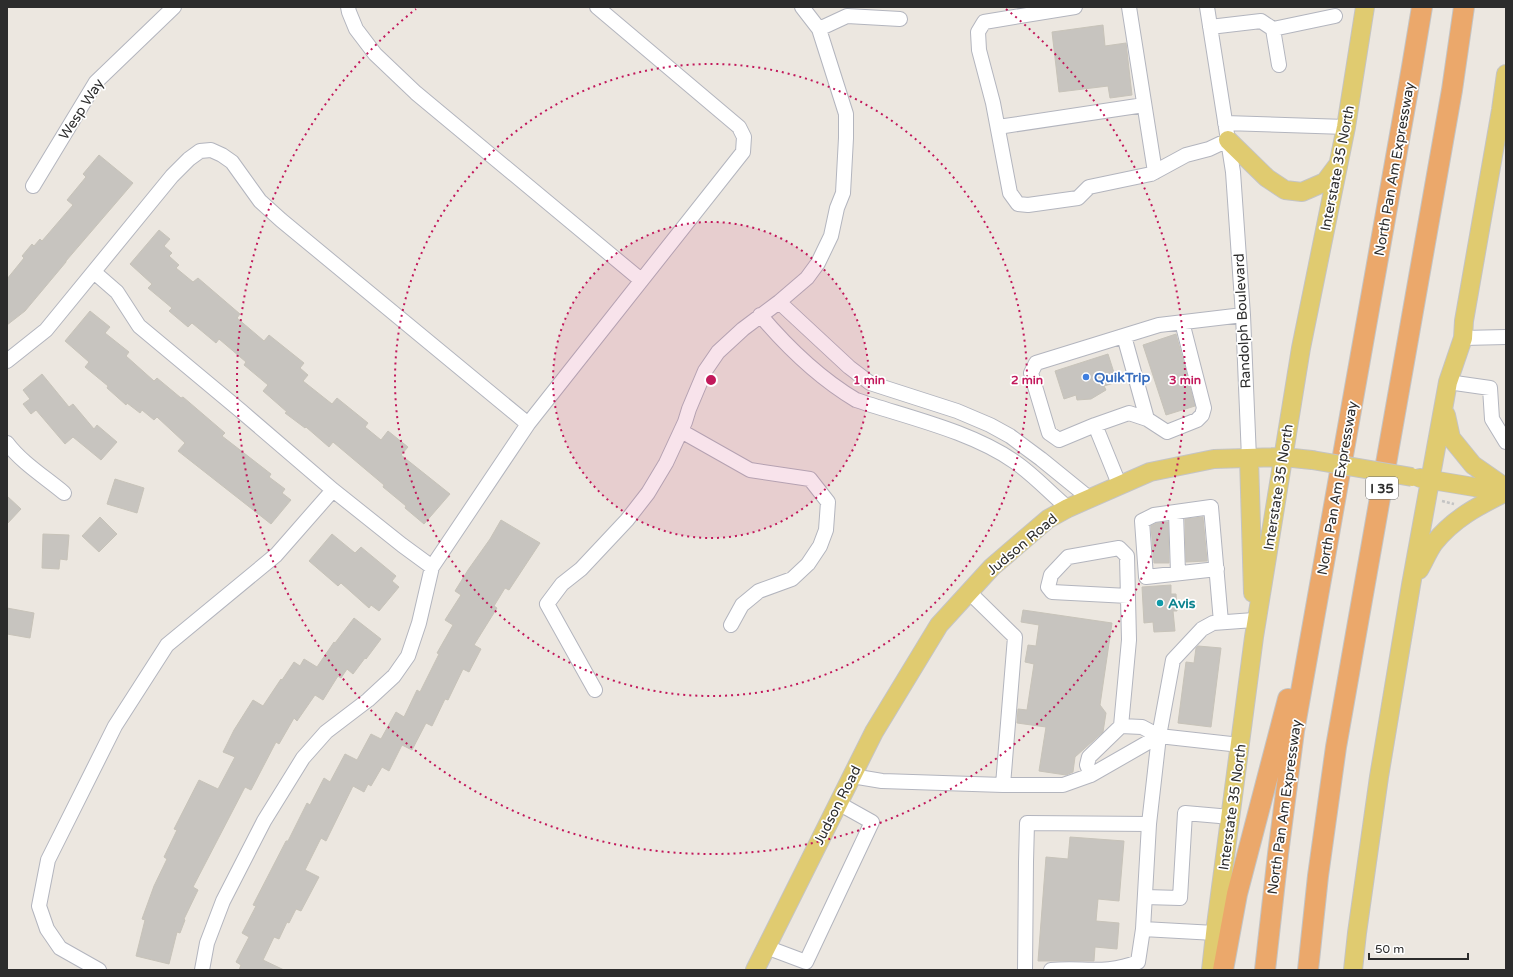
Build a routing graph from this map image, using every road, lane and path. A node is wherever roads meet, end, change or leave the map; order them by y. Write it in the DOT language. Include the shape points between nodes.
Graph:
graph roads {
  1 [pos="174,7"];
  2 [pos="348,7"];
  3 [pos="597,7"];
  4 [pos="802,7"];
  5 [pos="1075,7"];
  6 [pos="1129,7"];
  7 [pos="1207,7"];
  8 [pos="1365,7"];
  9 [pos="1422,7"];
  10 [pos="1464,7"];
  11 [pos="1335,16"];
  12 [pos="900,19"];
  13 [pos="1210,27"];
  14 [pos="819,29"];
  15 [pos="1273,29"];
  16 [pos="1279,65"];
  17 [pos="1506,74"];
  18 [pos="1144,105"];
  19 [pos="1225,123"];
  20 [pos="998,127"];
  21 [pos="1346,127"];
  22 [pos="1228,140"];
  23 [pos="1338,164"];
  24 [pos="1155,172"];
  25 [pos="33,186"];
  26 [pos="94,272"];
  27 [pos="641,280"];
  28 [pos="779,302"];
  29 [pos="760,315"];
  30 [pos="1243,315"];
  31 [pos="1182,322"];
  32 [pos="1124,336"];
  33 [pos="1506,337"];
  34 [pos="1463,338"];
  35 [pos="7,361"];
  36 [pos="1448,382"];
  37 [pos="1444,405"];
  38 [pos="1147,419"];
  39 [pos="528,424"];
  40 [pos="1095,426"];
  41 [pos="681,431"];
  42 [pos="1506,442"];
  43 [pos="7,443"];
  44 [pos="1283,457"];
  45 [pos="1249,458"];
  46 [pos="1431,480"];
  47 [pos="1119,484"];
  48 [pos="333,490"];
  49 [pos="1506,490"];
  50 [pos="64,493"];
  51 [pos="1090,498"];
  52 [pos="1068,508"];
  53 [pos="1176,512"];
  54 [pos="432,567"];
  55 [pos="1217,569"];
  56 [pos="1323,572"];
  57 [pos="1178,573"];
  58 [pos="1411,585"];
  59 [pos="969,592"];
  60 [pos="1128,596"];
  61 [pos="1221,622"];
  62 [pos="731,625"];
  63 [pos="1254,629"];
  64 [pos="595,690"];
  65 [pos="1122,726"];
  66 [pos="1159,736"];
  67 [pos="1240,745"];
  68 [pos="1091,775"];
  69 [pos="852,776"];
  70 [pos="1003,785"];
  71 [pos="838,803"];
  72 [pos="1230,817"];
  73 [pos="1149,824"];
  74 [pos="1145,897"];
  75 [pos="1143,929"];
  76 [pos="1215,933"];
  77 [pos="766,947"];
  78 [pos="99,970"];
  79 [pos="202,970"];
  80 [pos="755,970"];
  81 [pos="1025,970"];
  82 [pos="1051,970"];
  83 [pos="1211,970"];
  84 [pos="1223,970"];
  85 [pos="1265,970"];
  86 [pos="1308,970"];
  87 [pos="1353,970"];
  1 -- 25 [label="street, Wesp Way" via="96,82"];
  2 -- 27 [label="street" via="356,29 374,54 416,93"];
  3 -- 27 [label="street" via="739,127 744,137 743,152"];
  4 -- 14 [label="street"];
  5 -- 20 [label="street" via="984,22 978,32 978,50"];
  6 -- 18 [label="street"];
  7 -- 13 [label="street, Randolph Boulevard"];
  8 -- 21 [label="main road, Interstate 35 North"];
  9 -- 56 [label="highway, North Pan Am Expressway"];
  10 -- 86 [label="highway, I 35" via="1449,106 1336,747"];
  11 -- 15 [label="street"];
  12 -- 14 [label="street" via="847,16"];
  13 -- 15 [label="street" via="1261,21"];
  13 -- 19 [label="street, Randolph Boulevard"];
  14 -- 28 [label="street" via="846,114 843,193 830,236 818,263 807,278"];
  15 -- 16 [label="street"];
  17 -- 34 [label="main road"];
  18 -- 20 [label="street"];
  18 -- 24 [label="street"];
  19 -- 21 [label="street"];
  19 -- 22 [label="street, Randolph Boulevard"];
  20 -- 24 [label="street" via="1010,193 1018,204 1028,206 1078,198 1089,187"];
  21 -- 23 [label="main road, Interstate 35 North"];
  22 -- 23 [label="main road" via="1267,178 1285,190 1302,192 1325,182"];
  22 -- 24 [label="street" via="1209,149 1186,155"];
  22 -- 30 [label="street, Randolph Boulevard" via="1233,172"];
  23 -- 44 [label="main road, Interstate 35 North" via="1301,348"];
  26 -- 35 [label="street" via="46,330"];
  26 -- 39 [label="street" via="172,176 189,159 200,151 210,150 222,154 232,162 260,201 281,220"];
  26 -- 48 [label="street" via="117,292 139,326"];
  27 -- 39 [label="street"];
  28 -- 29 [label="street"];
  28 -- 51 [label="street" via="849,367 870,383 957,411 990,425 1010,436"];
  29 -- 41 [label="street" via="718,352 705,371"];
  29 -- 52 [label="street" via="780,339 819,375 841,391 856,400 960,434 993,448 1016,462"];
  30 -- 31 [label="street"];
  30 -- 45 [label="street, Randolph Boulevard"];
  31 -- 32 [label="street" via="1159,325"];
  31 -- 38 [label="street" via="1204,408 1202,415 1197,420 1167,432"];
  32 -- 38 [label="street"];
  32 -- 40 [label="street" via="1036,362 1031,373 1049,433 1059,440"];
  33 -- 34 [label="street"];
  34 -- 36 [label="main road"];
  36 -- 37 [label="main road"];
  36 -- 42 [label="street" via="1490,388 1492,419"];
  37 -- 46 [label="main road"];
  37 -- 49 [label="main road" via="1451,438 1473,465"];
  38 -- 40 [label="street" via="1129,413"];
  39 -- 54 [label="street"];
  40 -- 47 [label="street"];
  41 -- 62 [label="street" via="750,470 810,479 828,502 826,530 820,546 808,564 792,579 759,591 742,606"];
  41 -- 64 [label="street" via="666,464 627,520 581,569 562,584 546,604"];
  43 -- 50 [label="street"];
  44 -- 45 [label="main road, Judson Road"];
  44 -- 46 [label="main road, Judson Road, bridge"];
  44 -- 63 [label="main road, Interstate 35 North"];
  45 -- 47 [label="main road, Judson Road" via="1214,459 1186,464 1150,472"];
  45 -- 63 [label="main road, Randolph Boulevard"];
  46 -- 49 [label="main road, Judson Road"];
  46 -- 58 [label="main road"];
  47 -- 51 [label="main road, Judson Road"];
  48 -- 54 [label="street"];
  48 -- 78 [label="street" via="276,555 167,645 115,726 48,860 39,906 47,929 60,948"];
  49 -- 58 [label="main road" via="1458,518 1433,544"];
  51 -- 52 [label="main road, Judson Road"];
  52 -- 59 [label="main road, Judson Road" via="1048,518 992,567"];
  53 -- 55 [label="street" via="1211,507"];
  53 -- 57 [label="street"];
  53 -- 57 [label="street" via="1154,515 1142,520 1146,577"];
  54 -- 79 [label="street" via="419,623 408,656 394,676 326,732 304,758 264,821 223,901 208,943"];
  55 -- 57 [label="street"];
  55 -- 61 [label="street"];
  56 -- 84 [label="highway" via="1246,859"];
  56 -- 85 [label="highway, North Pan Am Expressway" via="1294,731"];
  58 -- 87 [label="main road" via="1379,777"];
  59 -- 69 [label="main road, Judson Road" via="939,625 874,732"];
  59 -- 70 [label="street" via="1015,637"];
  60 -- 60 [label="street" via="1127,556 1119,548 1068,557 1050,575 1048,587 1052,592"];
  60 -- 65 [label="street" via="1129,640"];
  61 -- 63 [label="street"];
  61 -- 66 [label="street" via="1202,629 1173,660"];
  63 -- 67 [label="main road, Interstate 35 North"];
  65 -- 66 [label="street" via="1142,727"];
  65 -- 68 [label="street" via="1089,757 1087,765"];
  66 -- 67 [label="street"];
  66 -- 68 [label="street"];
  66 -- 73 [label="street"];
  67 -- 72 [label="main road, Interstate 35 North"];
  68 -- 70 [label="street" via="1063,785"];
  69 -- 70 [label="street" via="882,781"];
  69 -- 71 [label="main road, Judson Road"];
  71 -- 77 [label="main road, Judson Road"];
  71 -- 77 [label="street" via="872,822 806,962"];
  72 -- 74 [label="street" via="1185,813 1180,898"];
  72 -- 76 [label="main road, Interstate 35 North"];
  73 -- 74 [label="street"];
  73 -- 81 [label="street" via="1027,823"];
  74 -- 75 [label="street"];
  75 -- 76 [label="street"];
  75 -- 82 [label="street" via="1138,962 1110,970"];
  76 -- 83 [label="main road, Interstate 35 North"];
  77 -- 80 [label="main road, Judson Road"];
}
